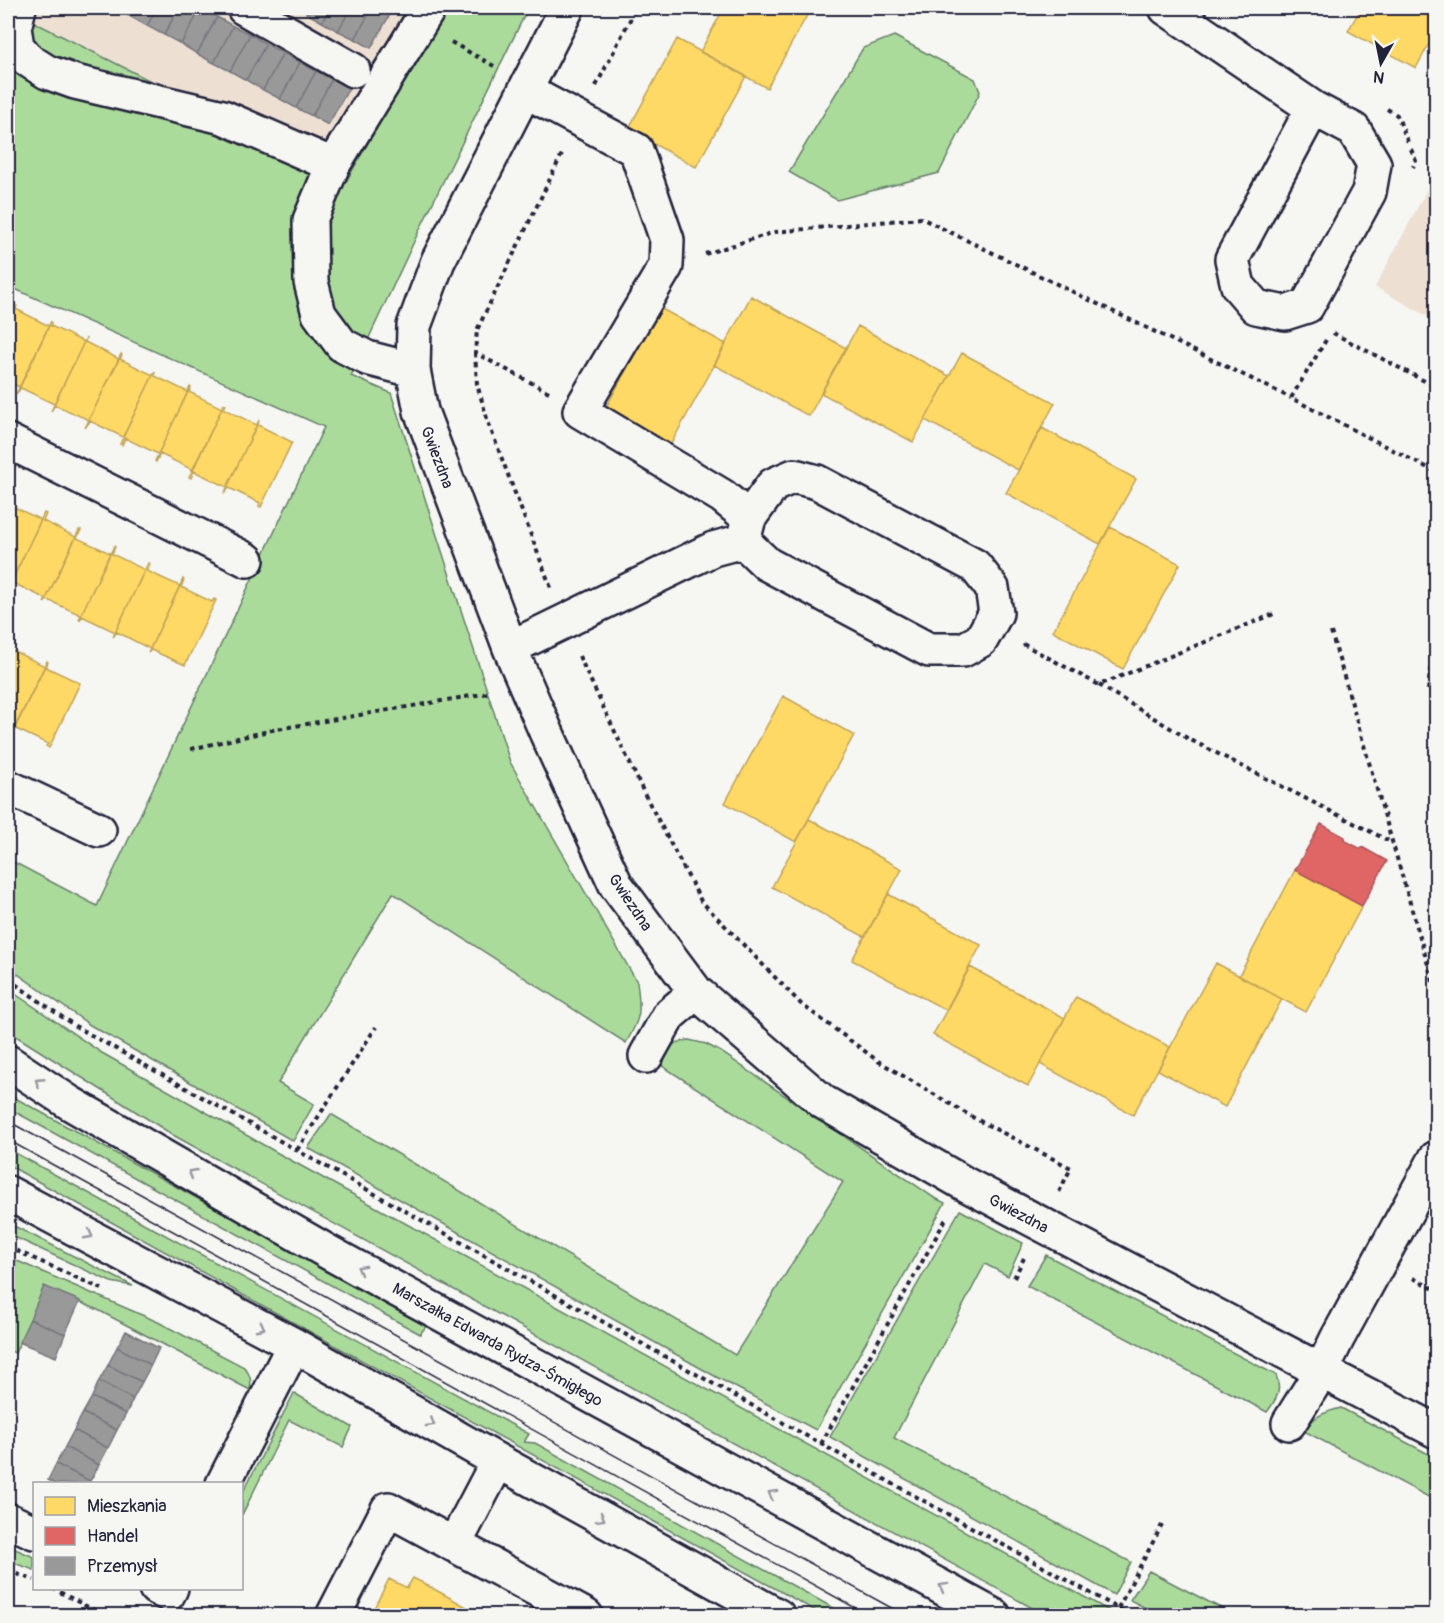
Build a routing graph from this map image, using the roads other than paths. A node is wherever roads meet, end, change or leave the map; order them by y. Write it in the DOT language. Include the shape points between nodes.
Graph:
graph roads {
  1 [pos="19,8"];
  2 [pos="244,8"];
  3 [pos="567,8"];
  4 [pos="1166,8"];
  5 [pos="423,13"];
  6 [pos="353,70"];
  7 [pos="527,88"];
  8 [pos="1313,108"];
  9 [pos="333,165"];
  10 [pos="413,370"];
  11 [pos="8,441"];
  12 [pos="746,529"];
  13 [pos="248,560"];
  14 [pos="510,648"];
  15 [pos="8,787"];
  16 [pos="99,830"];
  17 [pos="696,992"];
  18 [pos="646,1056"];
  19 [pos="8,1062"];
  20 [pos="1437,1158"];
  21 [pos="8,1193"];
  22 [pos="294,1345"];
  23 [pos="1322,1370"];
  24 [pos="1288,1423"];
  25 [pos="1437,1431"];
  26 [pos="498,1461"];
  27 [pos="224,1482"];
  28 [pos="8,1520"];
  29 [pos="33,1532"];
  30 [pos="454,1545"];
  31 [pos="333,1616"];
  32 [pos="586,1616"];
  33 [pos="778,1616"];
  34 [pos="994,1616"];
  1 -- 9 [label="street" via="14,27 17,46 28,60 47,72 223,117"];
  2 -- 6 [label="street"];
  3 -- 7 [label="street, Gwiezdna"];
  4 -- 8 [label="street"];
  5 -- 9 [label="street"];
  7 -- 10 [label="street, Gwiezdna" via="438,261 414,326"];
  7 -- 12 [label="street" via="636,150 667,240 666,266 580,411 722,496"];
  8 -- 8 [label="street" via="1354,130 1374,164 1369,192 1307,306 1285,313 1256,307 1238,286 1232,259"];
  9 -- 10 [label="street" via="310,220 310,282 319,314 342,345 367,358"];
  10 -- 14 [label="street, Gwiezdna" via="421,411"];
  11 -- 13 [label="street"];
  12 -- 12 [label="street" via="767,564 929,650 963,650 981,640 996,613 992,588 975,566 817,482 794,476 773,484"];
  12 -- 14 [label="street" via="713,549"];
  14 -- 17 [label="street, Gwiezdna" via="616,885"];
  15 -- 16 [label="street"];
  17 -- 18 [label="street" via="669,1015"];
  17 -- 23 [label="street, Gwiezdna" via="823,1102 965,1184"];
  34 -- 19 [label="street, Marszałka Edwarda Rydza-Śmigłego, one-way" via="328,1251 70,1103"];
  20 -- 23 [label="street"];
  21 -- 22 [label="street, one-way"];
  22 -- 26 [label="street, one-way"];
  22 -- 27 [label="street"];
  23 -- 24 [label="street"];
  23 -- 25 [label="street, Gwiezdna"];
  26 -- 30 [label="street"];
  26 -- 33 [label="street, one-way"];
  28 -- 29 [label="street"];
  30 -- 31 [label="street" via="388,1509"];
  30 -- 32 [label="street"];
}
